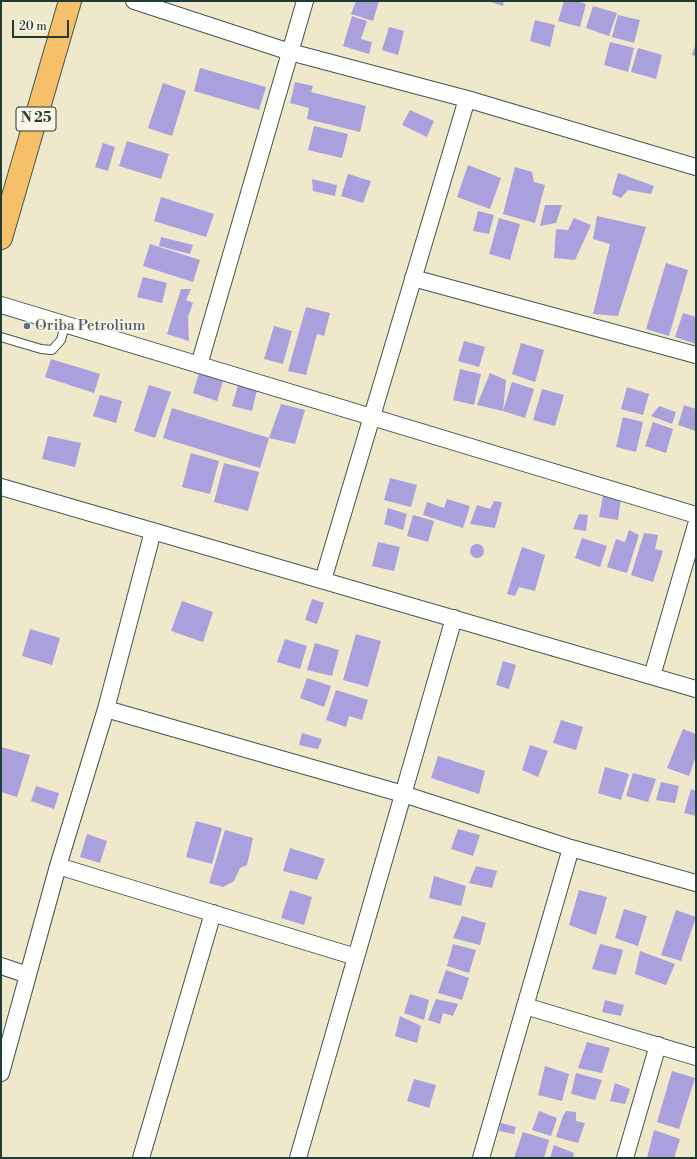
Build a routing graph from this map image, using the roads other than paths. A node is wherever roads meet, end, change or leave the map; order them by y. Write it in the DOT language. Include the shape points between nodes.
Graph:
graph roads {
  1 [pos="70,1"];
  2 [pos="134,1"];
  3 [pos="305,1"];
  4 [pos="290,52"];
  5 [pos="467,99"];
  6 [pos="696,167"];
  7 [pos="1,238"];
  8 [pos="413,278"];
  9 [pos="1,305"];
  10 [pos="65,325"];
  11 [pos="1,337"];
  12 [pos="696,355"];
  13 [pos="199,365"];
  14 [pos="372,417"];
  15 [pos="1,487"];
  16 [pos="696,515"];
  17 [pos="696,525"];
  18 [pos="153,531"];
  19 [pos="323,580"];
  20 [pos="454,618"];
  21 [pos="652,676"];
  22 [pos="696,689"];
  23 [pos="106,709"];
  24 [pos="403,794"];
  25 [pos="571,848"];
  26 [pos="58,866"];
  27 [pos="696,883"];
  28 [pos="213,913"];
  29 [pos="356,957"];
  30 [pos="1,966"];
  31 [pos="28,975"];
  32 [pos="526,1006"];
  33 [pos="658,1045"];
  34 [pos="696,1057"];
  35 [pos="1,1072"];
  36 [pos="141,1158"];
  37 [pos="298,1158"];
  38 [pos="481,1158"];
  39 [pos="625,1158"];
  1 -- 7 [label="main road, N 25"];
  2 -- 4 [label="street"];
  3 -- 4 [label="street"];
  4 -- 5 [label="street"];
  4 -- 13 [label="street"];
  5 -- 6 [label="street"];
  5 -- 8 [label="street"];
  8 -- 12 [label="street"];
  8 -- 14 [label="street"];
  9 -- 10 [label="street"];
  10 -- 11 [label="lane" via="61,340 52,350 41,350"];
  10 -- 13 [label="street"];
  13 -- 14 [label="street"];
  14 -- 16 [label="street"];
  14 -- 19 [label="street"];
  15 -- 18 [label="street"];
  17 -- 21 [label="street"];
  18 -- 19 [label="street"];
  18 -- 23 [label="street"];
  19 -- 20 [label="street"];
  20 -- 21 [label="street"];
  20 -- 24 [label="street"];
  21 -- 22 [label="street"];
  23 -- 24 [label="street"];
  23 -- 26 [label="street"];
  24 -- 25 [label="street"];
  24 -- 29 [label="street"];
  25 -- 27 [label="street"];
  25 -- 32 [label="street"];
  26 -- 28 [label="street"];
  26 -- 31 [label="street"];
  28 -- 29 [label="street"];
  28 -- 36 [label="street"];
  29 -- 37 [label="street"];
  30 -- 31 [label="street"];
  31 -- 35 [label="street"];
  32 -- 33 [label="street"];
  32 -- 38 [label="street"];
  33 -- 34 [label="street"];
  33 -- 39 [label="street"];
}
